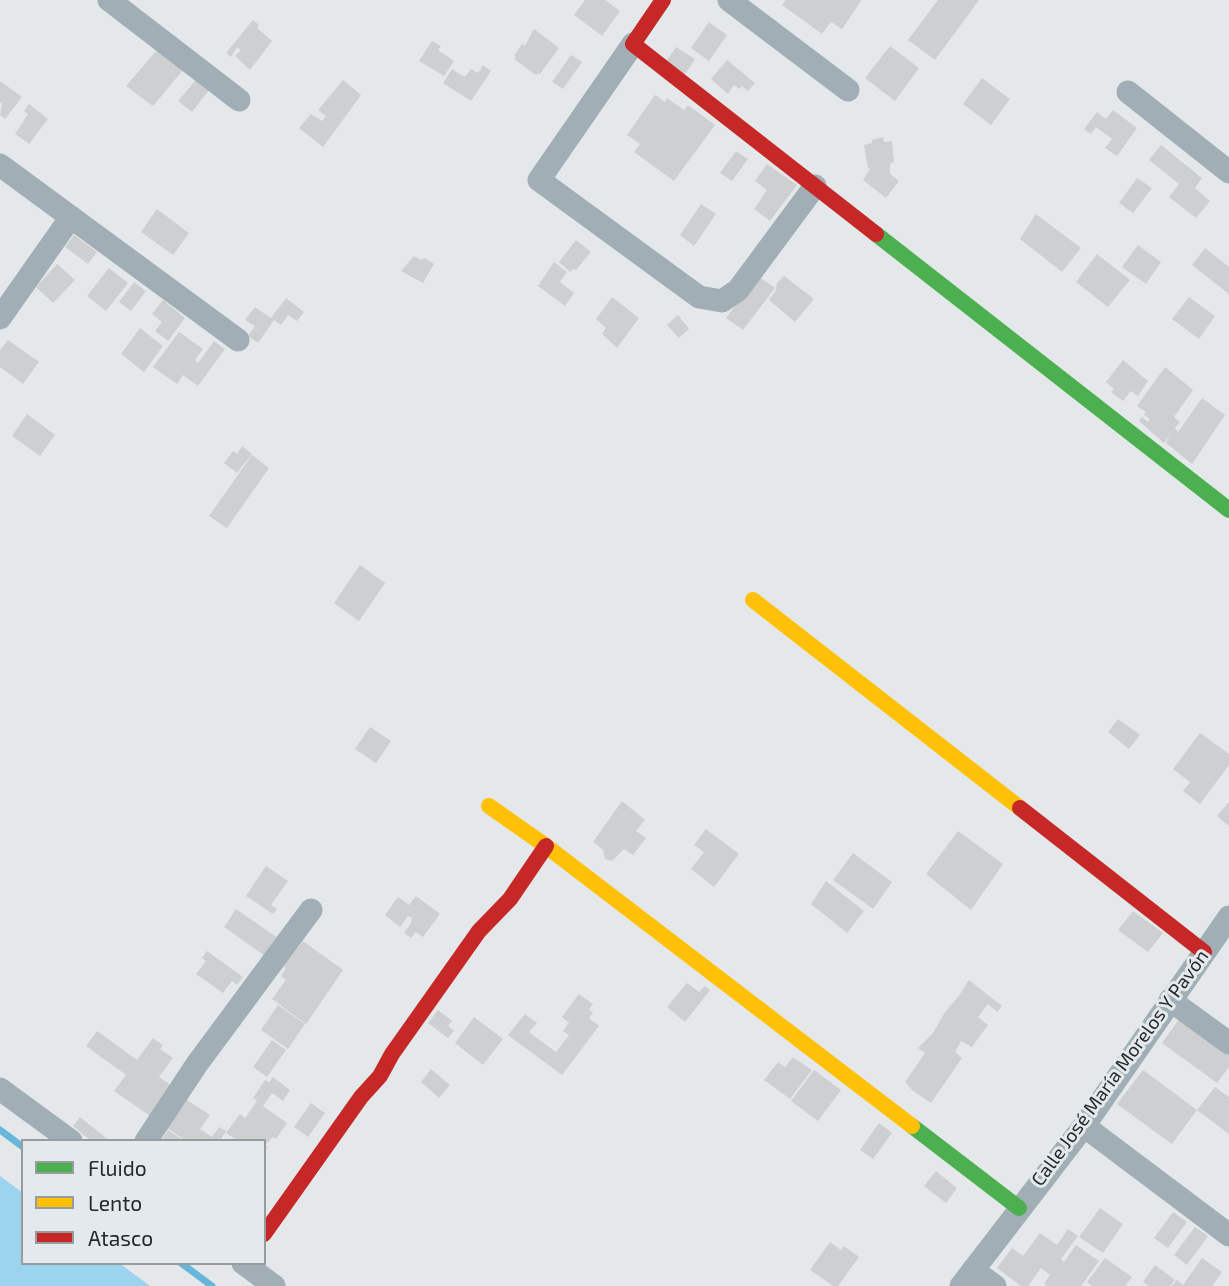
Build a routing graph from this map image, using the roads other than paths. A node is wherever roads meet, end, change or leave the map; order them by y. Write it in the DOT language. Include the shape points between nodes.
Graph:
graph roads {
  1 [pos="109,0"];
  2 [pos="663,0"];
  3 [pos="729,0"];
  4 [pos="633,44"];
  5 [pos="848,90"];
  6 [pos="1128,92"];
  7 [pos="239,100"];
  8 [pos="0,165"];
  9 [pos="1229,173"];
  10 [pos="815,187"];
  11 [pos="71,217"];
  12 [pos="0,318"];
  13 [pos="238,340"];
  14 [pos="1229,510"];
  15 [pos="753,600"];
  16 [pos="489,806"];
  17 [pos="546,846"];
  18 [pos="311,910"];
  19 [pos="1229,917"];
  20 [pos="1204,952"];
  21 [pos="1170,1000"];
  22 [pos="1229,1043"];
  23 [pos="0,1089"];
  24 [pos="1084,1126"];
  25 [pos="68,1139"];
  26 [pos="147,1139"];
  27 [pos="1019,1208"];
  28 [pos="266,1231"];
  29 [pos="1229,1235"];
  30 [pos="246,1265"];
  31 [pos="967,1278"];
  32 [pos="274,1286"];
  33 [pos="995,1286"];
  1 -- 7 [label="street"];
  2 -- 4 [label="street"];
  3 -- 5 [label="street"];
  4 -- 10 [label="street"];
  4 -- 10 [label="street" via="539,180 699,297 722,301 738,290"];
  6 -- 9 [label="street"];
  8 -- 11 [label="street"];
  10 -- 14 [label="street"];
  11 -- 12 [label="street"];
  11 -- 13 [label="street"];
  15 -- 20 [label="street"];
  16 -- 17 [label="street"];
  17 -- 27 [label="street"];
  17 -- 28 [label="street" via="510,900 478,931 380,1076"];
  18 -- 26 [label="street"];
  19 -- 20 [label="street, Calle José María Morelos Y Pavón"];
  20 -- 21 [label="street, Calle José María Morelos Y Pavón"];
  21 -- 22 [label="street"];
  21 -- 24 [label="street, Calle José María Morelos Y Pavón"];
  23 -- 25 [label="street"];
  24 -- 27 [label="street, Calle José María Morelos Y Pavón"];
  24 -- 29 [label="street"];
  27 -- 31 [label="street, Calle José María Morelos Y Pavón"];
  30 -- 32 [label="street"];
  31 -- 33 [label="street"];
}
